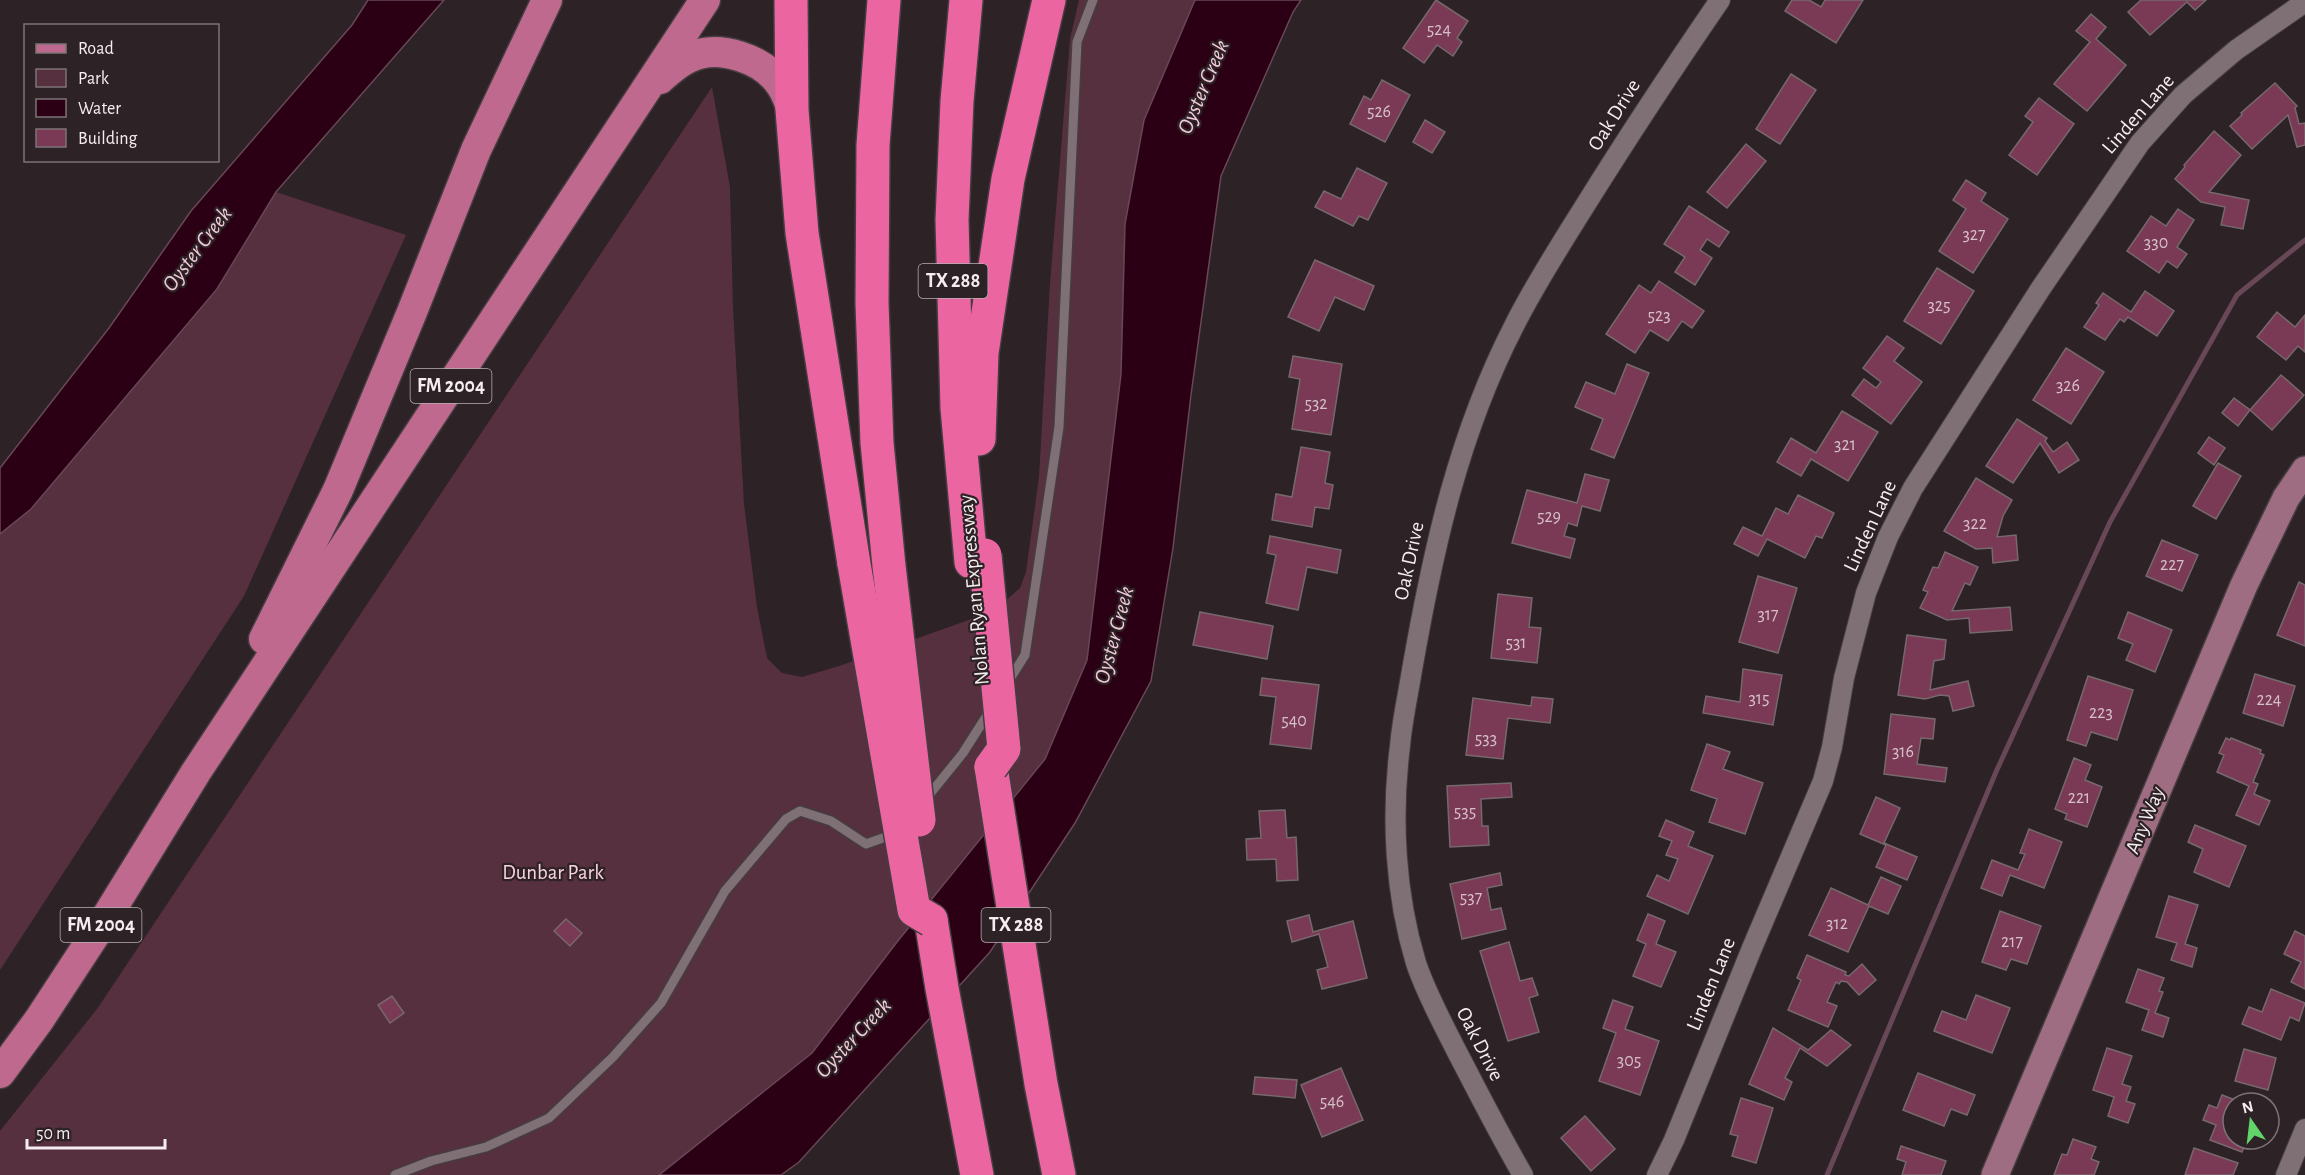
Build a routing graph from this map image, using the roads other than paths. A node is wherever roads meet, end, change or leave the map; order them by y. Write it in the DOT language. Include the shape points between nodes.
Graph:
graph roads {
  1 [pos="547,0"];
  2 [pos="705,0"];
  3 [pos="791,0"];
  4 [pos="966,0"];
  5 [pos="1049,0"];
  6 [pos="1093,0"];
  7 [pos="1720,0"];
  8 [pos="2305,2"];
  9 [pos="884,5"];
  10 [pos="648,87"];
  11 [pos="792,110"];
  12 [pos="2305,470"];
  13 [pos="978,558"];
  14 [pos="196,772"];
  15 [pos="931,920"];
  16 [pos="0,1073"];
  17 [pos="2305,1129"];
  18 [pos="394,1175"];
  19 [pos="977,1175"];
  20 [pos="1059,1175"];
  21 [pos="1523,1175"];
  22 [pos="1657,1175"];
  23 [pos="1995,1175"];
  24 [pos="2286,1175"];
  1 -- 14 [label="main road, FM 2004 / FM 2004" via="476,150 338,490"];
  2 -- 10 [label="main road, FM 2004 / FM 2004"];
  3 -- 11 [label="highway"];
  4 -- 13 [label="highway, Nolan Ryan Expressway / TX 288" via="952,220 957,408"];
  5 -- 13 [label="highway" via="1008,179 982,353"];
  6 -- 18 [label="lane" via="1077,42 1059,427 1025,655 963,753 899,832 866,844 831,821 800,811 786,819 725,891 661,1003 613,1057 549,1118 486,1147"];
  7 -- 21 [label="street, Oak Drive" via="1565,237 1509,336 1474,418 1441,523 1403,722 1395,800 1397,864 1416,962 1429,997"];
  8 -- 22 [label="street, Linden Lane" via="2236,50 2183,95 2140,143 2041,288 1913,488 1866,593 1823,780"];
  9 -- 15 [label="highway, bridge" via="873,145 872,303 877,443"];
  10 -- 11 [label="main road" via="688,57 701,53 733,54 778,81"];
  10 -- 14 [label="main road, FM 2004 / FM 2004"];
  11 -- 15 [label="highway, bridge" via="802,233 854,564 914,910"];
  12 -- 23 [label="street, Any Way" via="2286,498 2244,585"];
  13 -- 20 [label="highway, TX 288, bridge" via="1004,749 991,767"];
  14 -- 16 [label="main road, FM 2004 / FM 2004" via="109,913"];
  15 -- 19 [label="highway"];
  17 -- 24 [label="street"];
}
